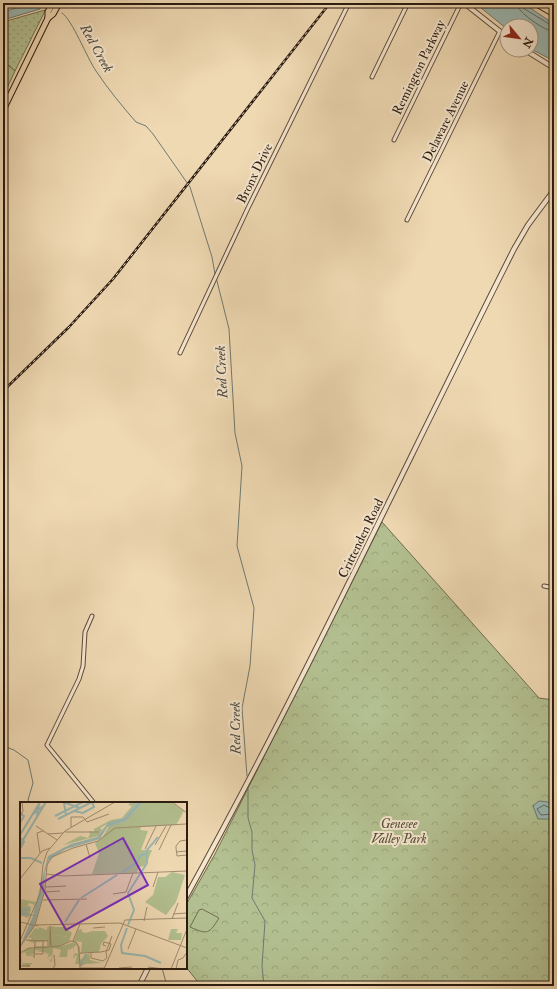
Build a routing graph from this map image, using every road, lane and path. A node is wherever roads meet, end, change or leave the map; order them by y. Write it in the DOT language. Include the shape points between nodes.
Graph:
graph roads {
  1 [pos="53,3"];
  2 [pos="59,3"];
  3 [pos="349,3"];
  4 [pos="408,3"];
  5 [pos="461,3"];
  6 [pos="464,3"];
  7 [pos="535,3"];
  8 [pos="554,14"];
  9 [pos="48,18"];
  10 [pos="499,30"];
  11 [pos="499,33"];
  12 [pos="538,58"];
  13 [pos="554,68"];
  14 [pos="372,77"];
  15 [pos="3,110"];
  16 [pos="394,140"];
  17 [pos="554,190"];
  18 [pos="408,220"];
  19 [pos="180,354"];
  20 [pos="544,586"];
  21 [pos="554,588"];
  22 [pos="92,616"];
  23 [pos="93,802"];
  24 [pos="187,895"];
  25 [pos="148,969"];
  26 [pos="139,986"];
  1 -- 9 [label="main road"];
  2 -- 9 [label="main road"];
  3 -- 19 [label="street, Bronx Drive"];
  4 -- 14 [label="street"];
  5 -- 16 [label="street, Remington Parkway"];
  6 -- 10 [label="street"];
  7 -- 8 [label="main road"];
  9 -- 15 [label="main road"];
  11 -- 18 [label="street, Delaware Avenue"];
  12 -- 13 [label="street"];
  17 -- 24 [label="street, Crittenden Road" via="514,249 351,578"];
  20 -- 21 [label="street"];
  22 -- 23 [label="street" via="85,632 83,666 79,679 47,745"];
  25 -- 26 [label="street"];
}
